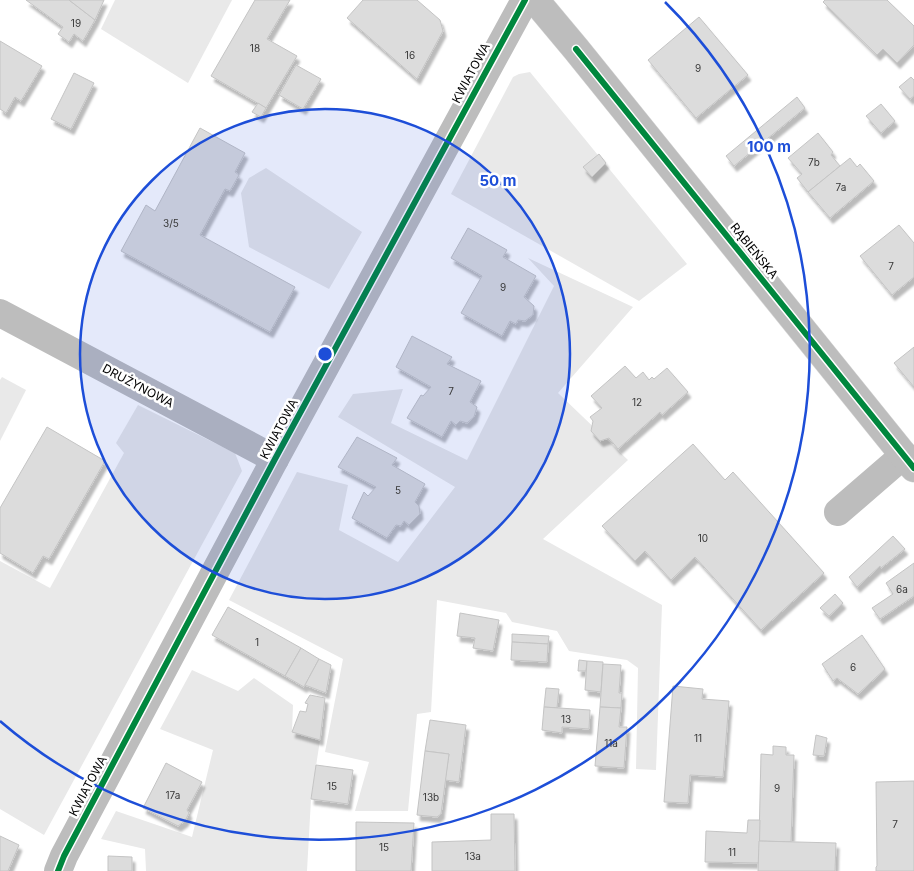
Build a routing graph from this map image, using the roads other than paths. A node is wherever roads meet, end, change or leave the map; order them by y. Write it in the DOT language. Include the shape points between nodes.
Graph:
graph roads {
  1 [pos="525,0"];
  2 [pos="534,0"];
  3 [pos="0,313"];
  4 [pos="275,459"];
  5 [pos="909,461"];
  6 [pos="838,512"];
  7 [pos="58,871"];
  1 -- 4 [label="street, KWIATOWA"];
  2 -- 5 [label="street, RĄBIEŃSKA"];
  3 -- 4 [label="street, DRUŻYNOWA"];
  4 -- 7 [label="street, KWIATOWA"];
  5 -- 6 [label="street"];
}
